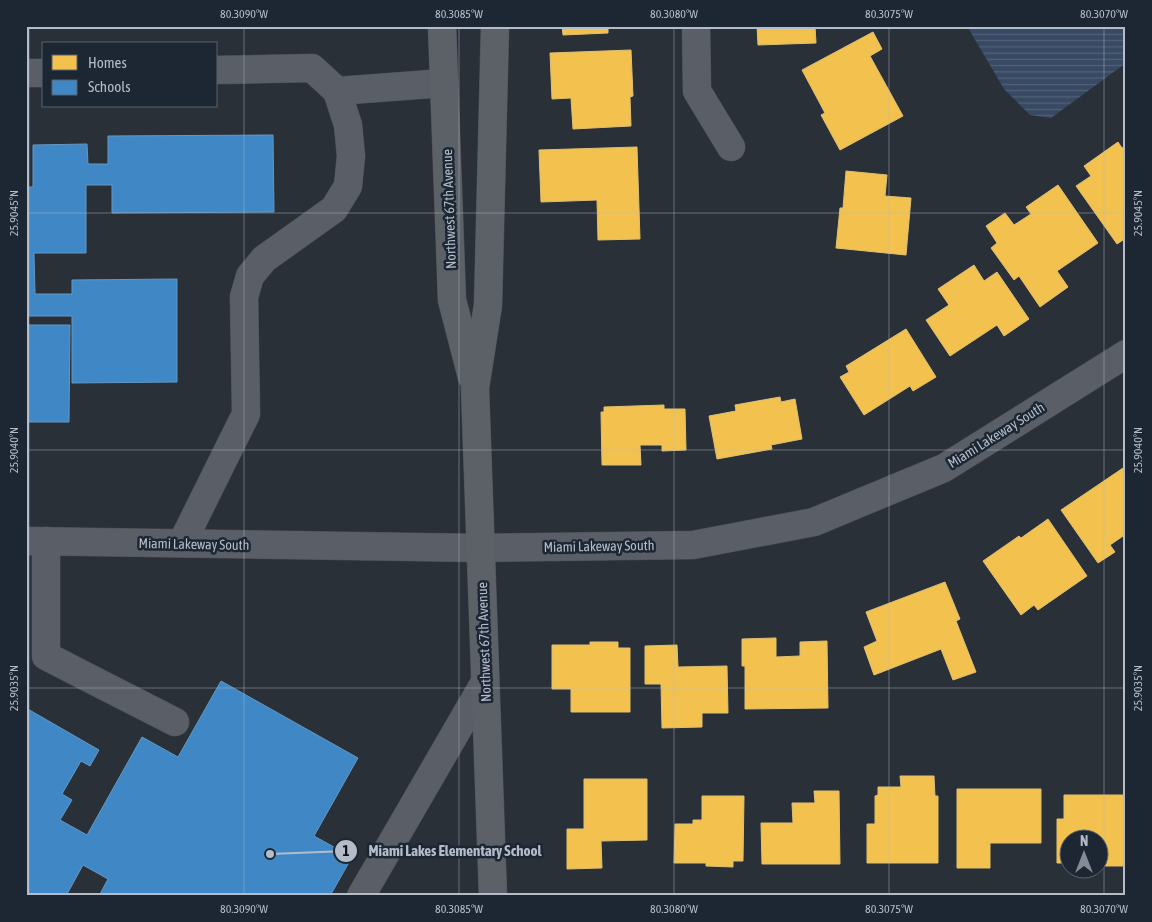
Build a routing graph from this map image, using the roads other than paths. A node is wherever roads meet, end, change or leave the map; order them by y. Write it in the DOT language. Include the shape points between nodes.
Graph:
graph roads {
  1 [pos="442,26"];
  2 [pos="496,26"];
  3 [pos="696,26"];
  4 [pos="218,70"];
  5 [pos="42,72"];
  6 [pos="26,73"];
  7 [pos="444,83"];
  8 [pos="337,91"];
  9 [pos="731,148"];
  10 [pos="1126,354"];
  11 [pos="474,388"];
  12 [pos="36,541"];
  13 [pos="182,544"];
  14 [pos="480,548"];
  15 [pos="485,682"];
  16 [pos="175,722"];
  17 [pos="380,863"];
  18 [pos="361,896"];
  19 [pos="381,896"];
  20 [pos="493,896"];
  1 -- 7 [label="main road, Northwest 67th Avenue"];
  2 -- 11 [label="main road, Northwest 67th Avenue" via="488,305"];
  3 -- 9 [label="street" via="697,91"];
  4 -- 8 [label="street" via="312,68"];
  5 -- 6 [label="street"];
  7 -- 8 [label="street"];
  7 -- 11 [label="main road, Northwest 67th Avenue" via="452,300"];
  8 -- 13 [label="street" via="348,125 351,156 348,186 334,209 264,259 250,276 244,297 246,414"];
  10 -- 14 [label="street, Miami Lakeway South" via="944,468 814,522 693,545"];
  11 -- 14 [label="main road, Northwest 67th Avenue"];
  12 -- 13 [label="street, Miami Lakeway South"];
  12 -- 16 [label="street" via="46,656"];
  13 -- 14 [label="street, Miami Lakeway South"];
  14 -- 15 [label="main road, Northwest 67th Avenue"];
  15 -- 17 [label="street"];
  15 -- 20 [label="main road, Northwest 67th Avenue"];
  17 -- 18 [label="street"];
  17 -- 19 [label="street"];
}
